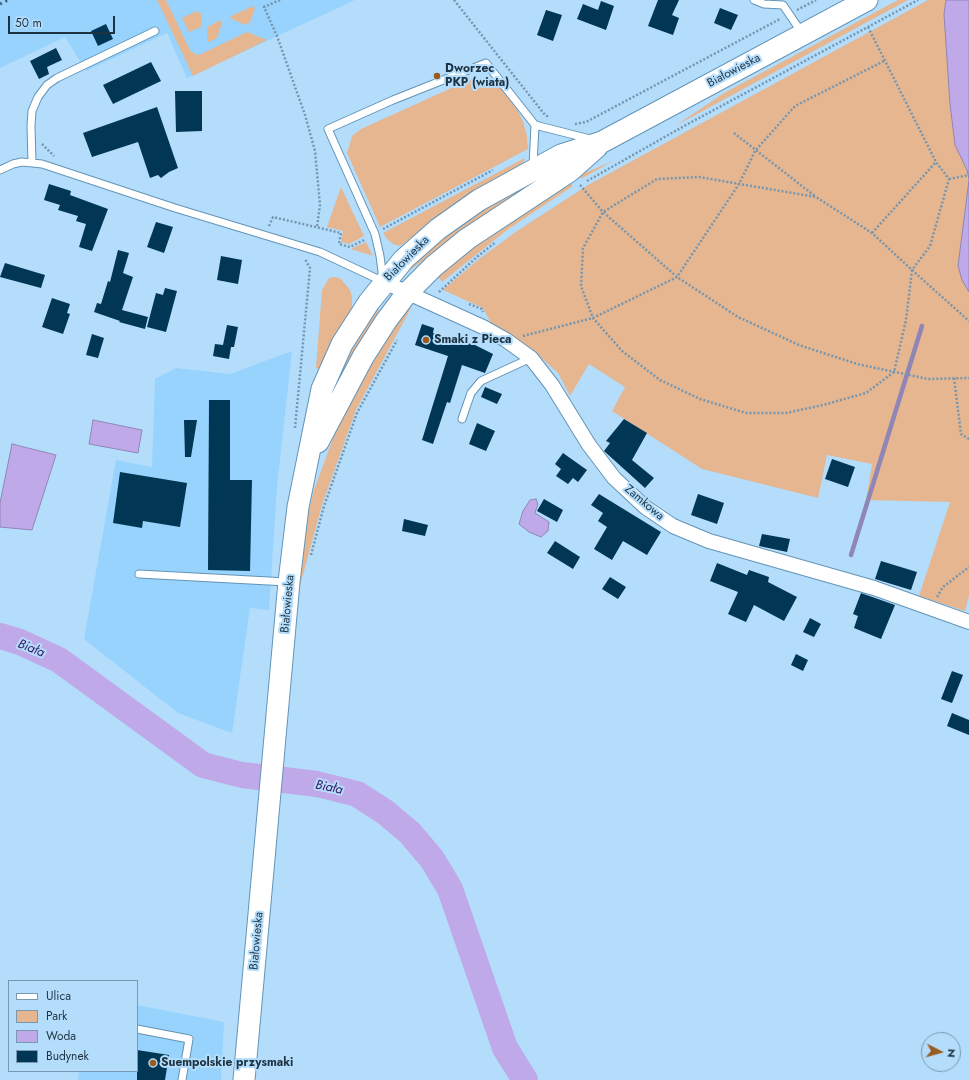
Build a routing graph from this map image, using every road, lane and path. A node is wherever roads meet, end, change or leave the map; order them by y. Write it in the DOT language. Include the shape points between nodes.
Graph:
graph roads {
  1 [pos="280,0"];
  2 [pos="454,0"];
  3 [pos="754,0"];
  4 [pos="816,0"];
  5 [pos="867,0"];
  6 [pos="918,0"];
  7 [pos="791,13"];
  8 [pos="868,27"];
  9 [pos="155,31"];
  10 [pos="802,34"];
  11 [pos="884,61"];
  12 [pos="552,117"];
  13 [pos="571,124"];
  14 [pos="535,125"];
  15 [pos="734,133"];
  16 [pos="31,142"];
  17 [pos="602,142"];
  18 [pos="755,151"];
  19 [pos="58,159"];
  20 [pos="32,162"];
  21 [pos="936,162"];
  22 [pos="500,167"];
  23 [pos="0,170"];
  24 [pos="968,175"];
  25 [pos="949,179"];
  26 [pos="532,183"];
  27 [pos="739,184"];
  28 [pos="580,185"];
  29 [pos="573,189"];
  30 [pos="816,197"];
  31 [pos="603,212"];
  32 [pos="263,224"];
  33 [pos="318,227"];
  34 [pos="383,230"];
  35 [pos="872,233"];
  36 [pos="502,238"];
  37 [pos="364,240"];
  38 [pos="302,256"];
  39 [pos="912,270"];
  40 [pos="677,277"];
  41 [pos="384,282"];
  42 [pos="439,291"];
  43 [pos="407,293"];
  44 [pos="446,294"];
  45 [pos="439,298"];
  46 [pos="467,303"];
  47 [pos="484,314"];
  48 [pos="593,318"];
  49 [pos="969,322"];
  50 [pos="398,337"];
  51 [pos="506,340"];
  52 [pos="531,358"];
  53 [pos="894,372"];
  54 [pos="954,378"];
  55 [pos="969,378"];
  56 [pos="462,419"];
  57 [pos="294,433"];
  58 [pos="969,440"];
  59 [pos="308,460"];
  60 [pos="310,560"];
  61 [pos="969,567"];
  62 [pos="140,574"];
  63 [pos="289,582"];
  64 [pos="930,608"];
  65 [pos="969,622"];
  66 [pos="138,1028"];
  67 [pos="182,1080"];
  68 [pos="244,1080"];
  1 -- 33 [label="path" via="264,7 305,115 315,151 320,205"];
  2 -- 12 [label="path" via="545,115"];
  3 -- 7 [label="lane" via="764,4 783,5"];
  4 -- 7 [label="path"];
  5 -- 10 [label="main road, Białowieska"];
  6 -- 8 [label="path"];
  7 -- 10 [label="lane"];
  7 -- 13 [label="path" via="586,122"];
  8 -- 11 [label="path"];
  8 -- 28 [label="path"];
  9 -- 16 [label="lane" via="47,85 38,96 32,111"];
  10 -- 17 [label="main road, Białowieska"];
  11 -- 18 [label="path" via="795,106"];
  11 -- 21 [label="path"];
  14 -- 17 [label="lane"];
  14 -- 26 [label="lane"];
  14 -- 41 [label="lane" via="486,64 393,100 328,129 375,234"];
  15 -- 18 [label="path"];
  16 -- 19 [label="path" via="42,143 47,151"];
  16 -- 20 [label="lane"];
  17 -- 26 [label="main road, Białowieska" via="570,171"];
  18 -- 27 [label="path"];
  18 -- 30 [label="path"];
  20 -- 23 [label="lane" via="12,164"];
  20 -- 41 [label="lane" via="320,252"];
  21 -- 25 [label="path"];
  21 -- 35 [label="path"];
  22 -- 34 [label="path"];
  24 -- 25 [label="path"];
  25 -- 39 [label="path" via="930,246"];
  26 -- 41 [label="main road, Białowieska" via="479,200 438,229 404,259"];
  26 -- 43 [label="main road, Białowieska" via="434,266"];
  27 -- 30 [label="path"];
  27 -- 31 [label="path" via="699,177 657,179"];
  27 -- 40 [label="path"];
  28 -- 29 [label="path"];
  28 -- 31 [label="path"];
  30 -- 35 [label="path"];
  31 -- 40 [label="path"];
  31 -- 48 [label="path" via="583,248 581,286"];
  32 -- 33 [label="path" via="270,226 272,217"];
  33 -- 37 [label="path" via="341,233 339,244 350,247"];
  35 -- 39 [label="path"];
  36 -- 42 [label="path"];
  38 -- 57 [label="path" via="310,268"];
  39 -- 49 [label="path"];
  39 -- 53 [label="path" via="906,320"];
  40 -- 48 [label="path"];
  40 -- 53 [label="path" via="738,317 799,345 857,364"];
  41 -- 43 [label="street, Zamkowa"];
  41 -- 59 [label="main road, Białowieska" via="342,344 322,389"];
  42 -- 44 [label="path"];
  42 -- 45 [label="path"];
  43 -- 51 [label="street, Zamkowa"];
  43 -- 59 [label="main road, Białowieska" via="363,357"];
  46 -- 47 [label="path" via="482,309"];
  48 -- 51 [label="path"];
  48 -- 53 [label="path" via="622,350 660,380 700,399 746,413 786,413 823,405 866,393"];
  50 -- 60 [label="path" via="357,413 324,506"];
  51 -- 52 [label="street, Zamkowa"];
  52 -- 56 [label="lane" via="481,381 471,393"];
  52 -- 64 [label="street, Zamkowa" via="614,478 645,507 673,526 709,541 874,588"];
  53 -- 54 [label="path" via="928,379"];
  54 -- 55 [label="path"];
  54 -- 58 [label="path" via="961,434"];
  59 -- 63 [label="main road, Białowieska" via="298,507"];
  61 -- 64 [label="path" via="943,587"];
  62 -- 63 [label="lane"];
  63 -- 68 [label="main road, Białowieska"];
  64 -- 65 [label="street, Zamkowa"];
  66 -- 67 [label="lane" via="189,1039"];
}
